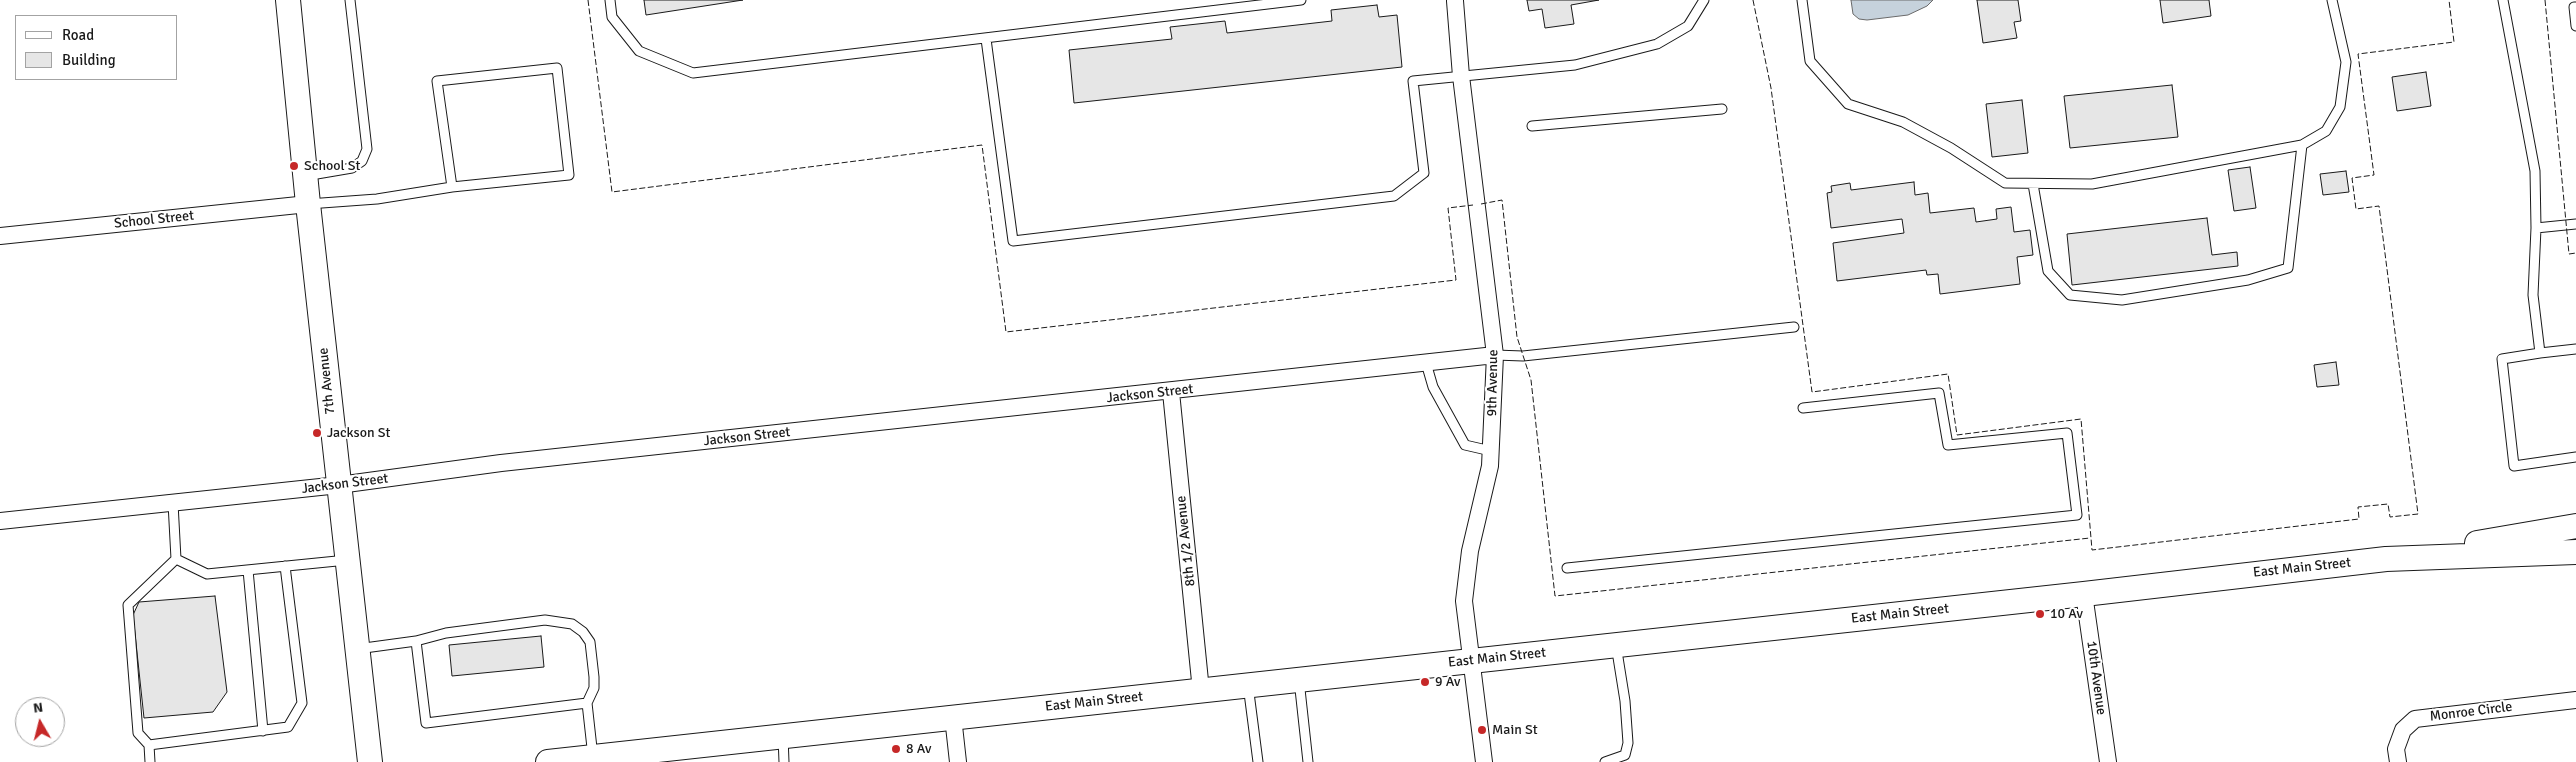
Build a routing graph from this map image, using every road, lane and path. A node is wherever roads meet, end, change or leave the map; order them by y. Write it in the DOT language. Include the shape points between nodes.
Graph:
graph roads {
  1 [pos="288,0"];
  2 [pos="350,0"];
  3 [pos="610,0"];
  4 [pos="1301,0"];
  5 [pos="1704,0"];
  6 [pos="1802,0"];
  7 [pos="2332,0"];
  8 [pos="2503,0"];
  9 [pos="1453,1"];
  10 [pos="2576,7"];
  11 [pos="2576,26"];
  12 [pos="986,39"];
  13 [pos="1461,76"];
  14 [pos="1722,109"];
  15 [pos="1532,126"];
  16 [pos="2302,145"];
  17 [pos="305,176"];
  18 [pos="2034,184"];
  19 [pos="452,187"];
  20 [pos="308,204"];
  21 [pos="2576,224"];
  22 [pos="2536,228"];
  23 [pos="0,236"];
  24 [pos="1794,327"];
  25 [pos="2576,349"];
  26 [pos="2540,353"];
  27 [pos="1495,355"];
  28 [pos="1426,363"];
  29 [pos="1171,392"];
  30 [pos="1803,408"];
  31 [pos="1491,451"];
  32 [pos="2576,457"];
  33 [pos="339,486"];
  34 [pos="173,503"];
  35 [pos="0,520"];
  36 [pos="2576,526"];
  37 [pos="2576,552"];
  38 [pos="176,559"];
  39 [pos="2386,559"];
  40 [pos="347,560"];
  41 [pos="285,566"];
  42 [pos="1567,568"];
  43 [pos="248,570"];
  44 [pos="2084,594"];
  45 [pos="416,641"];
  46 [pos="1616,645"];
  47 [pos="357,649"];
  48 [pos="1471,660"];
  49 [pos="1299,680"];
  50 [pos="1248,686"];
  51 [pos="1201,691"];
  52 [pos="2576,700"];
  53 [pos="588,703"];
  54 [pos="953,717"];
  55 [pos="263,731"];
  56 [pos="783,736"];
  57 [pos="149,744"];
  58 [pos="593,757"];
  59 [pos="1611,761"];
  60 [pos="150,762"];
  61 [pos="370,762"];
  62 [pos="548,762"];
  63 [pos="784,762"];
  64 [pos="958,762"];
  65 [pos="1258,762"];
  66 [pos="1308,762"];
  67 [pos="1484,762"];
  68 [pos="1605,762"];
  69 [pos="2108,762"];
  70 [pos="2398,762"];
  1 -- 17 [label="main road, 7th Avenue"];
  2 -- 17 [label="lane" via="367,149 362,161 352,168"];
  3 -- 12 [label="lane" via="612,17 639,51 693,73"];
  4 -- 12 [label="lane"];
  5 -- 13 [label="lane" via="1688,26 1657,44 1575,65"];
  6 -- 18 [label="lane" via="1810,61 1848,104 1903,122 1951,148 2005,184"];
  7 -- 16 [label="lane" via="2346,62 2340,107 2326,132"];
  8 -- 22 [label="lane" via="2535,171"];
  9 -- 13 [label="street, 9th Avenue"];
  10 -- 11 [label="lane"];
  12 -- 13 [label="lane" via="1013,241 1394,196 1424,173 1413,81"];
  13 -- 27 [label="street, 9th Avenue"];
  14 -- 15 [label="lane"];
  16 -- 18 [label="lane" via="2092,184"];
  16 -- 18 [label="lane" via="2288,268 2248,280 2122,300 2070,295 2048,271"];
  17 -- 20 [label="main road, 7th Avenue"];
  19 -- 19 [label="lane" via="438,81 557,68 569,175"];
  19 -- 20 [label="lane" via="377,199"];
  20 -- 23 [label="street, School Street"];
  20 -- 33 [label="main road, 7th Avenue"];
  21 -- 22 [label="lane"];
  22 -- 26 [label="lane" via="2533,296"];
  24 -- 27 [label="lane" via="1523,356"];
  25 -- 26 [label="lane"];
  26 -- 32 [label="lane" via="2502,359 2514,466"];
  27 -- 28 [label="street, Jackson Street"];
  27 -- 31 [label="street, 9th Avenue"];
  28 -- 29 [label="street, Jackson Street"];
  28 -- 31 [label="lane" via="1433,387 1465,445"];
  29 -- 33 [label="street, Jackson Street" via="501,463"];
  29 -- 51 [label="street, 8th 1/2 Avenue"];
  30 -- 42 [label="lane" via="1939,393 1948,445 2068,433 2077,515"];
  31 -- 48 [label="street, 9th Avenue" via="1470,551 1464,601"];
  33 -- 34 [label="street, Jackson Street"];
  33 -- 40 [label="main road, 7th Avenue"];
  34 -- 35 [label="street, Jackson Street"];
  34 -- 38 [label="lane"];
  36 -- 39 [label="main road, East Main Street"];
  37 -- 39 [label="main road, East Main Street"];
  38 -- 43 [label="lane" via="207,574"];
  38 -- 57 [label="lane" via="128,605 138,732"];
  39 -- 44 [label="main road, East Main Street"];
  40 -- 41 [label="lane"];
  40 -- 47 [label="main road, 7th Avenue"];
  41 -- 43 [label="lane"];
  41 -- 55 [label="lane" via="302,703 288,728"];
  43 -- 55 [label="lane"];
  44 -- 46 [label="main road, East Main Street"];
  44 -- 69 [label="street, 10th Avenue"];
  45 -- 47 [label="lane"];
  45 -- 53 [label="lane" via="426,722"];
  45 -- 53 [label="lane" via="446,633 545,620 572,624 590,642 594,688"];
  46 -- 48 [label="main road, East Main Street"];
  46 -- 59 [label="lane" via="1628,743 1625,755"];
  47 -- 61 [label="main road, 7th Avenue"];
  48 -- 49 [label="main road, East Main Street"];
  48 -- 67 [label="street, 9th Avenue"];
  49 -- 50 [label="main road, East Main Street"];
  49 -- 66 [label="lane"];
  50 -- 51 [label="main road, East Main Street"];
  50 -- 65 [label="lane"];
  51 -- 54 [label="main road, East Main Street"];
  52 -- 70 [label="street, Monroe Circle" via="2415,719 2403,730 2396,749"];
  53 -- 58 [label="lane"];
  54 -- 56 [label="main road, East Main Street"];
  54 -- 64 [label="street"];
  55 -- 57 [label="lane"];
  56 -- 58 [label="main road, East Main Street"];
  56 -- 63 [label="lane"];
  57 -- 60 [label="lane"];
  58 -- 62 [label="main road, East Main Street"];
  59 -- 68 [label="lane"];
}
